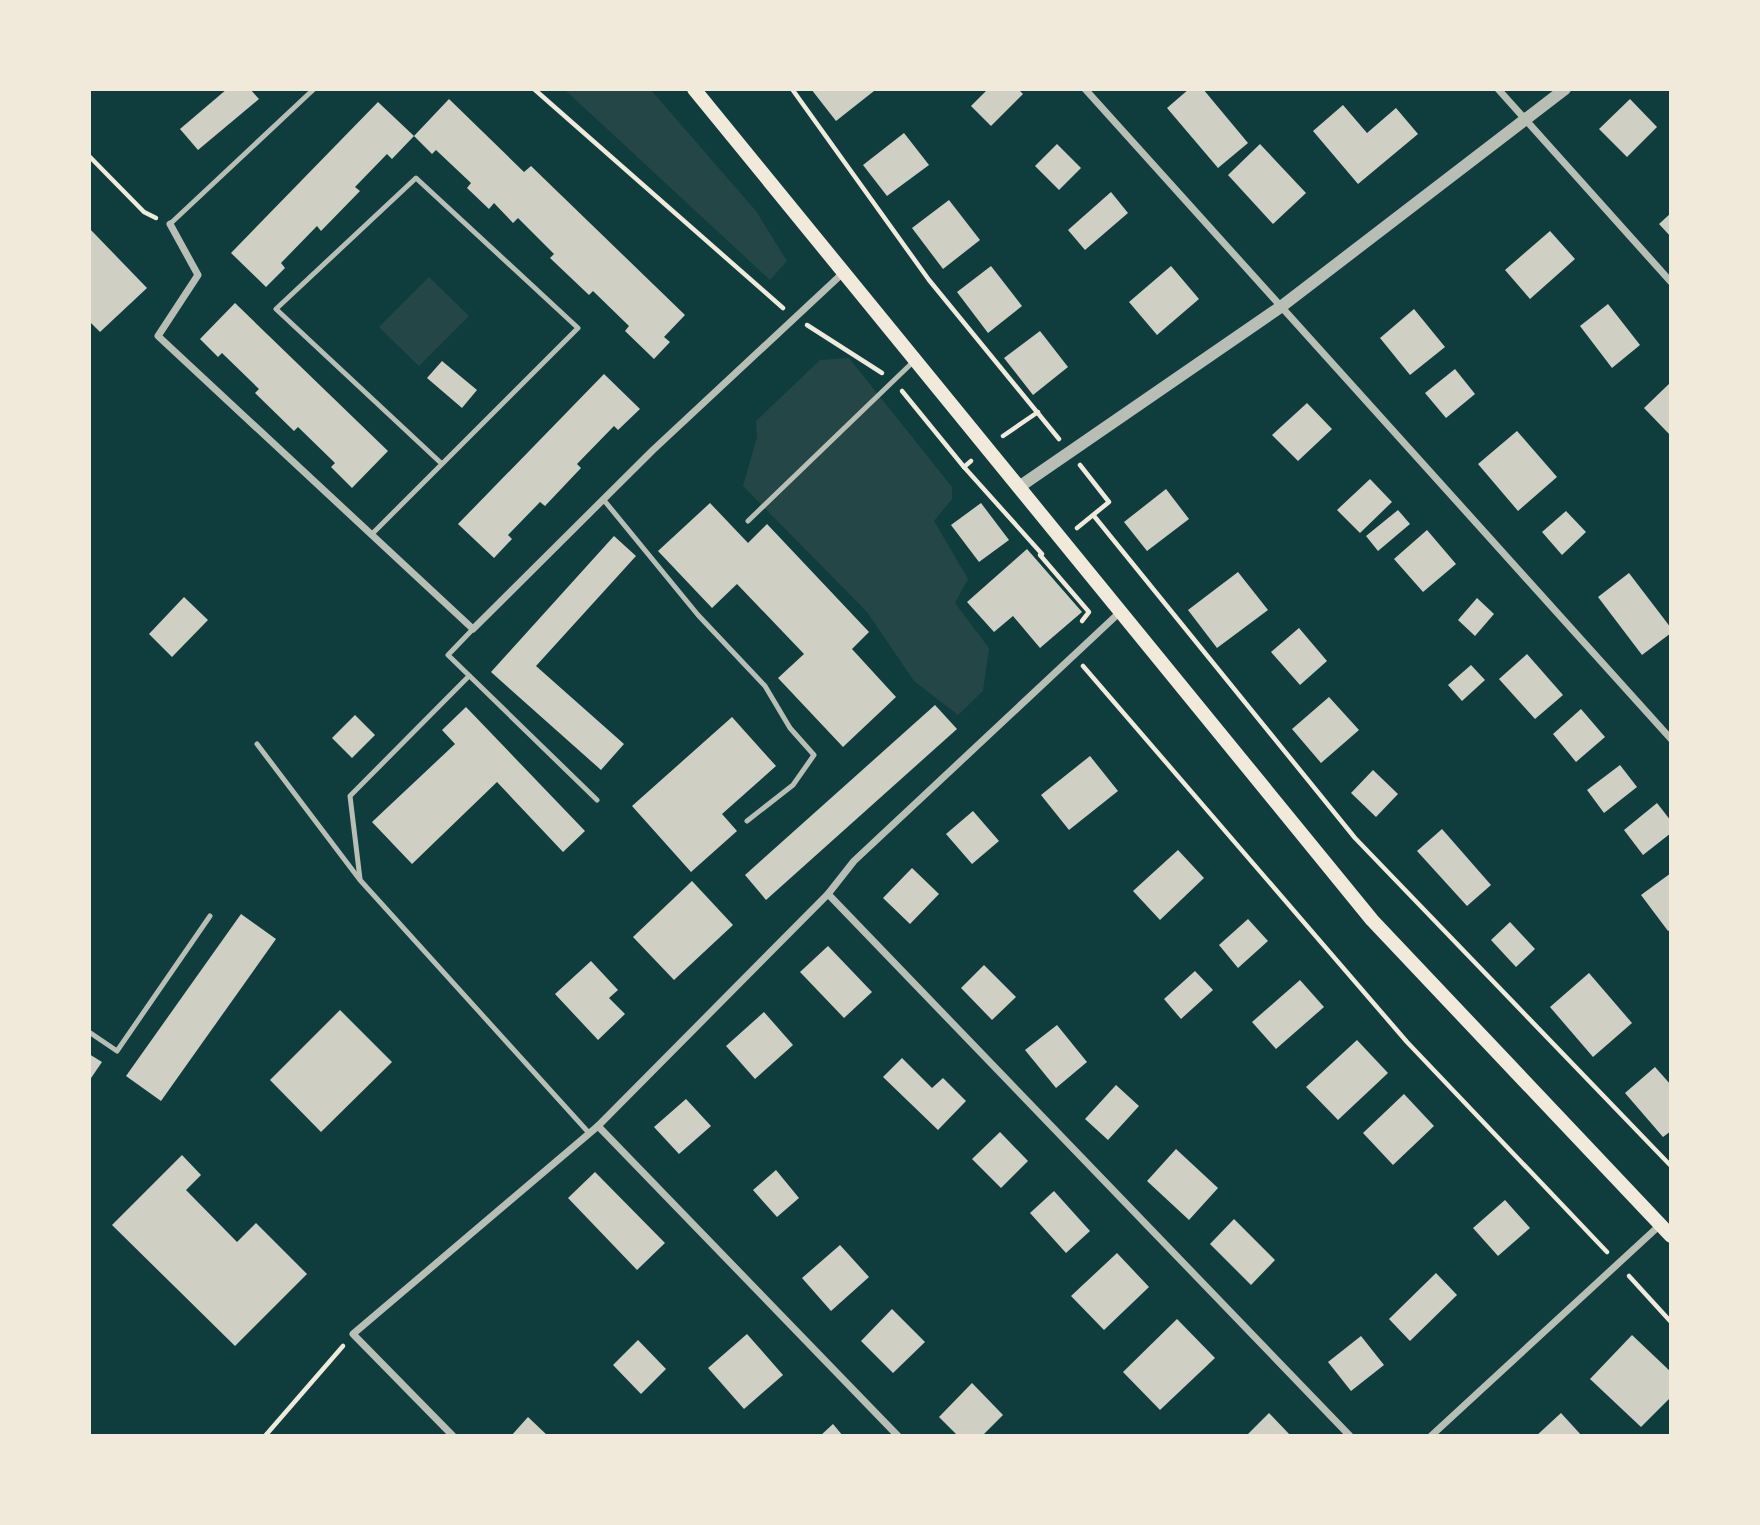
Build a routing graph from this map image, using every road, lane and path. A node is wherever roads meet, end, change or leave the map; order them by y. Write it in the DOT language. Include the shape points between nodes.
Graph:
graph roads {
  1 [pos="314,89"];
  2 [pos="534,89"];
  3 [pos="694,89"];
  4 [pos="792,89"];
  5 [pos="1085,89"];
  6 [pos="1498,89"];
  7 [pos="1564,89"];
  8 [pos="1524,118"];
  9 [pos="89,156"];
  10 [pos="170,224"];
  11 [pos="844,272"];
  12 [pos="1671,282"];
  13 [pos="1282,306"];
  14 [pos="795,318"];
  15 [pos="914,361"];
  16 [pos="1038,412"];
  17 [pos="442,464"];
  18 [pos="1018,487"];
  19 [pos="603,499"];
  20 [pos="1094,516"];
  21 [pos="747,522"];
  22 [pos="372,534"];
  23 [pos="1040,555"];
  24 [pos="1119,613"];
  25 [pos="473,629"];
  26 [pos="1074,655"];
  27 [pos="469,676"];
  28 [pos="1671,739"];
  29 [pos="257,744"];
  30 [pos="597,800"];
  31 [pos="747,821"];
  32 [pos="360,880"];
  33 [pos="828,894"];
  34 [pos="211,916"];
  35 [pos="89,1032"];
  36 [pos="598,1125"];
  37 [pos="589,1133"];
  38 [pos="1671,1166"];
  39 [pos="1666,1230"];
  40 [pos="1618,1263"];
  41 [pos="1671,1322"];
  42 [pos="353,1334"];
  43 [pos="265,1436"];
  44 [pos="453,1436"];
  45 [pos="898,1436"];
  46 [pos="1350,1436"];
  47 [pos="1430,1436"];
  1 -- 10 [label="lane"];
  2 -- 14 [label="path"];
  3 -- 11 [label="main road"];
  4 -- 16 [label="path" via="929,279"];
  5 -- 13 [label="street"];
  6 -- 8 [label="street"];
  7 -- 8 [label="street"];
  8 -- 12 [label="street"];
  8 -- 13 [label="street"];
  9 -- 10 [label="path" via="144,212"];
  10 -- 22 [label="street" via="198,275 158,335"];
  11 -- 14 [label="street"];
  11 -- 15 [label="main road"];
  13 -- 18 [label="street"];
  13 -- 28 [label="street"];
  14 -- 19 [label="street"];
  15 -- 18 [label="main road"];
  15 -- 21 [label="lane"];
  17 -- 17 [label="lane" via="578,328 416,178 276,309"];
  17 -- 22 [label="lane"];
  18 -- 24 [label="main road"];
  19 -- 25 [label="street"];
  19 -- 31 [label="lane" via="698,615 765,686 790,728 814,755 793,785"];
  20 -- 38 [label="path" via="1355,838"];
  22 -- 25 [label="street"];
  23 -- 26 [label="path" via="1089,612 1074,632"];
  24 -- 26 [label="street"];
  24 -- 39 [label="main road" via="1371,920"];
  25 -- 27 [label="lane" via="448,655"];
  26 -- 33 [label="street" via="854,861"];
  26 -- 40 [label="path" via="1407,1042"];
  27 -- 30 [label="lane"];
  27 -- 32 [label="lane" via="350,796"];
  29 -- 32 [label="lane"];
  32 -- 37 [label="lane"];
  33 -- 36 [label="street"];
  33 -- 46 [label="street"];
  34 -- 35 [label="lane" via="117,1051"];
  36 -- 37 [label="street"];
  36 -- 45 [label="street"];
  37 -- 42 [label="street"];
  39 -- 40 [label="street"];
  40 -- 41 [label="path"];
  40 -- 47 [label="street"];
  42 -- 43 [label="path"];
  42 -- 44 [label="street"];
}
